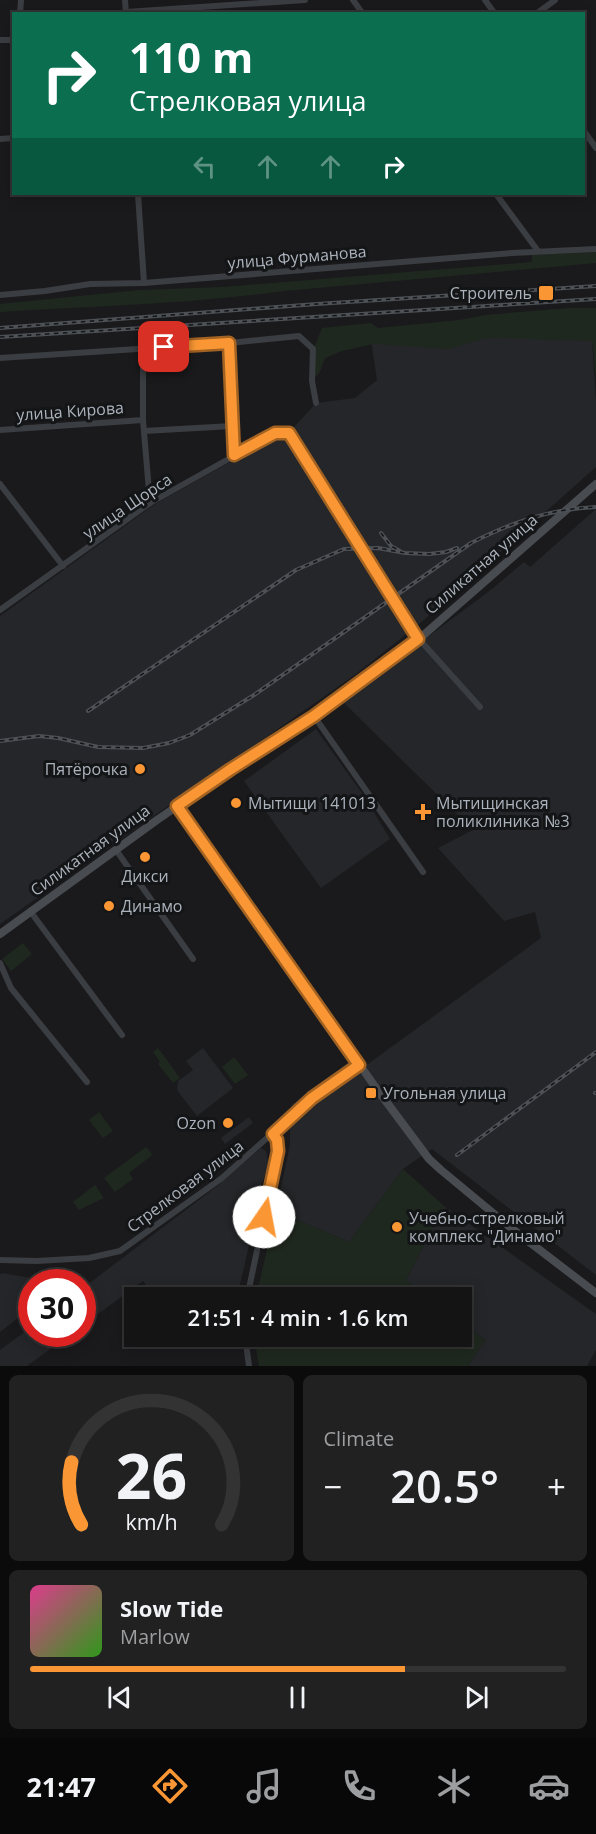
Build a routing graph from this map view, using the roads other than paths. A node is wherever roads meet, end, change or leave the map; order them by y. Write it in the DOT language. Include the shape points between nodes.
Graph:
graph roads {
  1 [pos="306,0"];
  2 [pos="555,0"];
  3 [pos="140,12"];
  4 [pos="539,12"];
  5 [pos="585,133"];
  6 [pos="596,148"];
  7 [pos="138,195"];
  8 [pos="497,195"];
  9 [pos="596,249"];
  10 [pos="538,251"];
  11 [pos="144,283"];
  12 [pos="0,295"];
  13 [pos="229,343"];
  14 [pos="143,348"];
  15 [pos="0,358"];
  16 [pos="316,403"];
  17 [pos="142,420"];
  18 [pos="232,426"];
  19 [pos="0,430"];
  20 [pos="144,431"];
  21 [pos="234,455"];
  22 [pos="0,484"];
  23 [pos="596,484"];
  24 [pos="150,503"];
  25 [pos="63,566"];
  26 [pos="0,610"];
  27 [pos="418,639"];
  28 [pos="480,707"];
  29 [pos="314,716"];
  30 [pos="177,806"];
  31 [pos="116,850"];
  32 [pos="423,872"];
  33 [pos="30,911"];
  34 [pos="0,934"];
  35 [pos="193,959"];
  36 [pos="0,963"];
  37 [pos="122,1035"];
  38 [pos="359,1065"];
  39 [pos="87,1082"];
  40 [pos="273,1134"];
  41 [pos="0,1260"];
  42 [pos="249,1287"];
  43 [pos="596,1293"];
  44 [pos="246,1347"];
  45 [pos="249,1366"];
  1 -- 3 [label="street"];
  2 -- 4 [label="street"];
  5 -- 6 [label="street"];
  7 -- 11 [label="street"];
  8 -- 10 [label="street"];
  9 -- 10 [label="street, улица Фурманова"];
  10 -- 11 [label="street, улица Фурманова"];
  11 -- 12 [label="street, улица Фурманова" via="90,284"];
  13 -- 14 [label="street"];
  13 -- 16 [label="street" via="299,336 313,349"];
  13 -- 18 [label="street"];
  14 -- 15 [label="street"];
  14 -- 17 [label="street"];
  17 -- 19 [label="street, улица Кирова"];
  17 -- 20 [label="street"];
  18 -- 20 [label="street"];
  18 -- 21 [label="street"];
  20 -- 24 [label="street"];
  21 -- 24 [label="street, улица Щорса"];
  21 -- 27 [label="street, улица Щорса" via="275,433 289,433"];
  22 -- 25 [label="street"];
  23 -- 27 [label="street, Силикатная улица"];
  24 -- 25 [label="street, улица Щорса"];
  25 -- 26 [label="street, улица Щорса"];
  27 -- 28 [label="street"];
  27 -- 29 [label="street, Силикатная улица"];
  29 -- 30 [label="street, Силикатная улица"];
  29 -- 32 [label="street"];
  30 -- 31 [label="street, Силикатная улица"];
  30 -- 38 [label="street"];
  31 -- 33 [label="street, Силикатная улица"];
  31 -- 35 [label="street"];
  33 -- 34 [label="street, Силикатная улица"];
  33 -- 37 [label="street"];
  36 -- 39 [label="street" via="11,988"];
  38 -- 40 [label="street, Стрелковая улица" via="312,1098"];
  38 -- 43 [label="street" via="441,1170"];
  40 -- 41 [label="street, Стрелковая улица" via="222,1178 120,1251 89,1258"];
  40 -- 42 [label="street" via="278,1151"];
  44 -- 45 [label="street"];
}
